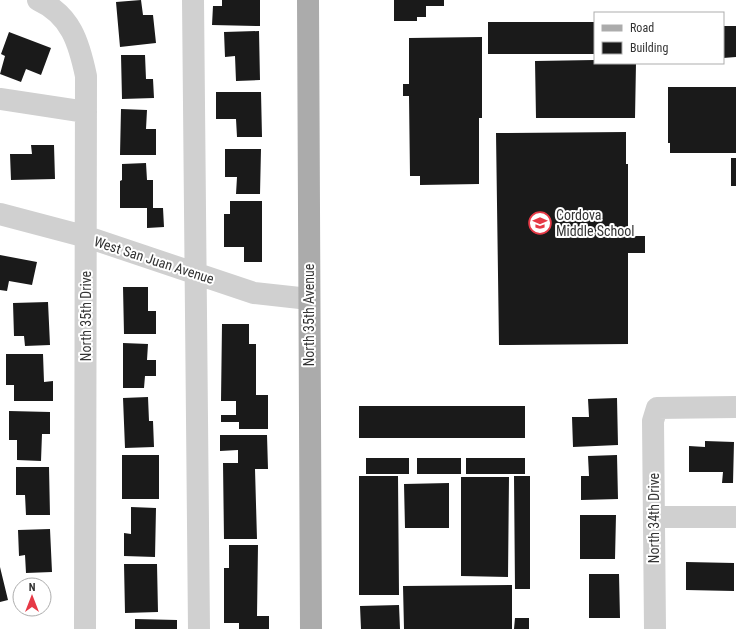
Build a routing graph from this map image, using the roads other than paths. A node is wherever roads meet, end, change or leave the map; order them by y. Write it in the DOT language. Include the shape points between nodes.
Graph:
graph roads {
  1 [pos="193,0"];
  2 [pos="308,0"];
  3 [pos="52,4"];
  4 [pos="0,100"];
  5 [pos="86,112"];
  6 [pos="0,214"];
  7 [pos="86,238"];
  8 [pos="196,272"];
  9 [pos="309,299"];
  10 [pos="736,407"];
  11 [pos="654,517"];
  12 [pos="736,517"];
  13 [pos="85,629"];
  14 [pos="199,629"];
  15 [pos="311,629"];
  16 [pos="655,629"];
  1 -- 8 [label="street"];
  2 -- 9 [label="main road, North 35th Avenue"];
  3 -- 5 [label="street, North 35th Drive" via="68,25 80,48 86,76"];
  4 -- 5 [label="street"];
  5 -- 7 [label="street, North 35th Drive"];
  6 -- 7 [label="street, West San Juan Avenue"];
  7 -- 8 [label="street, West San Juan Avenue"];
  7 -- 13 [label="street, North 35th Drive"];
  8 -- 9 [label="street, West San Juan Avenue" via="254,293"];
  8 -- 14 [label="street"];
  9 -- 15 [label="main road, North 35th Avenue"];
  10 -- 11 [label="street, North 34th Drive" via="658,408 653,421"];
  11 -- 12 [label="street"];
  11 -- 16 [label="street, North 34th Drive"];
}
